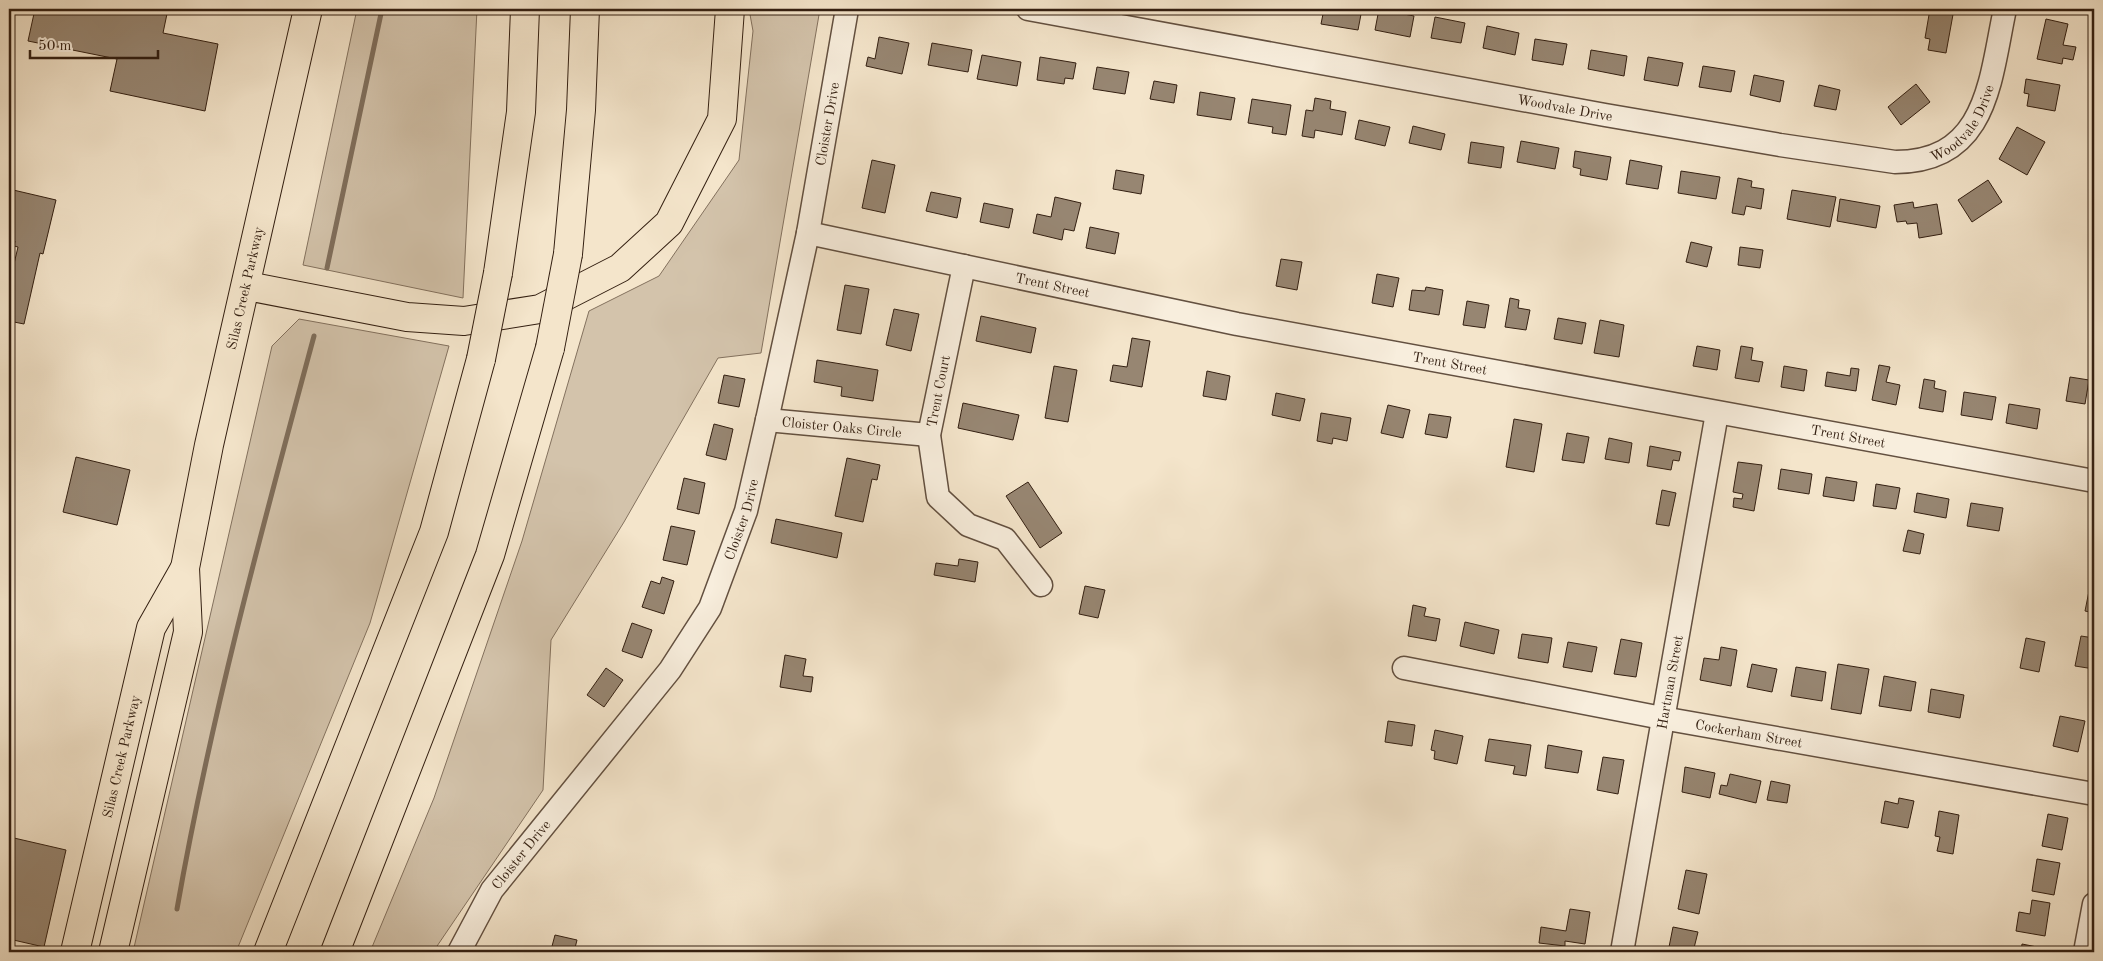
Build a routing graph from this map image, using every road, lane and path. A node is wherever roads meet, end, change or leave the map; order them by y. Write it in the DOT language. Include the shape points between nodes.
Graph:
graph roads {
  1 [pos="308,9"];
  2 [pos="525,9"];
  3 [pos="585,9"];
  4 [pos="730,9"];
  5 [pos="847,9"];
  6 [pos="1028,9"];
  7 [pos="2005,9"];
  8 [pos="1065,12"];
  9 [pos="808,233"];
  10 [pos="964,266"];
  11 [pos="247,286"];
  12 [pos="1717,413"];
  13 [pos="767,420"];
  14 [pos="922,435"];
  15 [pos="2094,481"];
  16 [pos="184,568"];
  17 [pos="1041,585"];
  18 [pos="1404,668"];
  19 [pos="1662,718"];
  20 [pos="2094,794"];
  21 [pos="2094,904"];
  22 [pos="74,952"];
  23 [pos="113,952"];
  24 [pos="268,952"];
  25 [pos="335,952"];
  26 [pos="459,952"];
  27 [pos="1622,952"];
  28 [pos="2084,952"];
  1 -- 11 [label="main road, Silas Creek Parkway"];
  2 -- 24 [label="main road, bridge" via="521,112 498,274 481,359 434,532"];
  3 -- 25 [label="main road, bridge" via="581,110 568,254 550,348 490,555"];
  4 -- 11 [label="main road" via="722,119 669,223 620,268 540,310 464,321 407,317"];
  5 -- 9 [label="street, Cloister Drive"];
  6 -- 8 [label="street, Woodvale Drive"];
  7 -- 8 [label="street, Woodvale Drive" via="1982,108 1972,128 1942,152 1910,162 1780,145 1615,117"];
  9 -- 10 [label="street, Trent Street"];
  9 -- 13 [label="street, Cloister Drive"];
  10 -- 12 [label="street, Trent Street" via="1237,324"];
  10 -- 14 [label="street, Trent Court"];
  11 -- 16 [label="main road, Silas Creek Parkway"];
  12 -- 15 [label="street, Trent Street"];
  12 -- 19 [label="street, Hartman Street"];
  13 -- 14 [label="street, Cloister Oaks Circle"];
  13 -- 26 [label="street, Cloister Drive" via="746,511 710,608 670,670 492,890"];
  14 -- 17 [label="street, Trent Court" via="938,496 968,525 1005,539"];
  16 -- 22 [label="main road, Silas Creek Parkway" via="151,628"];
  16 -- 23 [label="main road, Silas Creek Parkway" via="188,632"];
  18 -- 19 [label="street, Cockerham Street"];
  19 -- 20 [label="street, Cockerham Street"];
  19 -- 27 [label="street, Hartman Street"];
  21 -- 28 [label="street"];
}
